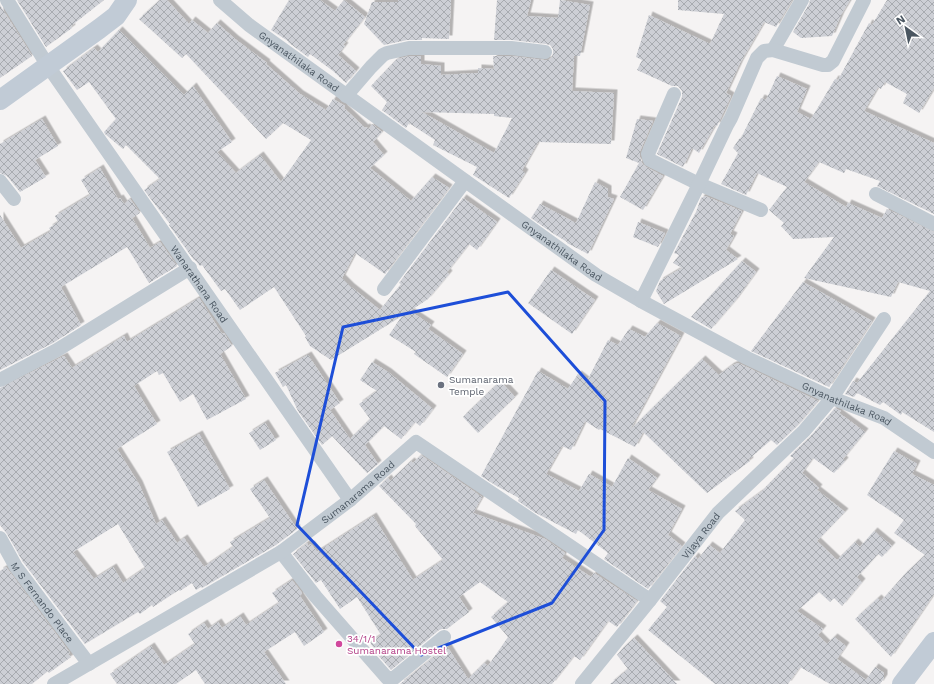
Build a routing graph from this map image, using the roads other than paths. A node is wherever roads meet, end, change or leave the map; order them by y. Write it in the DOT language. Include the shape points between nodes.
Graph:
graph roads {
  1 [pos="7,0"];
  2 [pos="127,0"];
  3 [pos="220,0"];
  4 [pos="802,0"];
  5 [pos="864,0"];
  6 [pos="774,50"];
  7 [pos="545,52"];
  8 [pos="48,66"];
  9 [pos="674,94"];
  10 [pos="346,96"];
  11 [pos="0,100"];
  12 [pos="0,181"];
  13 [pos="465,181"];
  14 [pos="699,184"];
  15 [pos="876,194"];
  16 [pos="14,199"];
  17 [pos="761,210"];
  18 [pos="934,224"];
  19 [pos="190,268"];
  20 [pos="384,289"];
  21 [pos="641,301"];
  22 [pos="884,319"];
  23 [pos="0,380"];
  24 [pos="832,398"];
  25 [pos="934,452"];
  26 [pos="350,500"];
  27 [pos="0,538"];
  28 [pos="281,552"];
  29 [pos="650,600"];
  30 [pos="444,637"];
  31 [pos="934,642"];
  32 [pos="89,664"];
  33 [pos="54,684"];
  34 [pos="582,684"];
  35 [pos="902,684"];
  1 -- 8 [label="street, Wanarathana Road"];
  2 -- 8 [label="street" via="116,16"];
  3 -- 10 [label="street, Gnyanathilaka Road" via="249,25"];
  4 -- 6 [label="street"];
  5 -- 6 [label="street" via="833,61 828,64 823,65"];
  6 -- 14 [label="street" via="764,51 757,58"];
  7 -- 10 [label="street" via="511,48 409,48 383,54"];
  8 -- 11 [label="street"];
  8 -- 19 [label="street, Wanarathana Road"];
  9 -- 14 [label="street" via="648,154 650,160"];
  10 -- 13 [label="street, Gnyanathilaka Road"];
  12 -- 16 [label="street"];
  13 -- 20 [label="street"];
  13 -- 21 [label="street, Gnyanathilaka Road" via="596,275"];
  14 -- 17 [label="street"];
  14 -- 21 [label="street"];
  15 -- 18 [label="street"];
  19 -- 23 [label="street" via="57,350"];
  19 -- 26 [label="street, Wanarathana Road"];
  21 -- 24 [label="street, Gnyanathilaka Road" via="747,358"];
  22 -- 24 [label="street, Vijaya Road"];
  24 -- 25 [label="street, Gnyanathilaka Road" via="884,418"];
  24 -- 29 [label="street, Vijaya Road" via="804,431 718,513"];
  26 -- 28 [label="street, Sumanarama Road"];
  26 -- 29 [label="street, Sumanarama Road" via="416,442"];
  27 -- 32 [label="street, M S Fernando Place" via="16,567"];
  28 -- 30 [label="street" via="316,597 387,678 394,678"];
  28 -- 32 [label="street, Sumanarama Road"];
  29 -- 34 [label="street, Vijaya Road"];
  31 -- 35 [label="street"];
  32 -- 33 [label="street, Sumanarama Road"];
}
